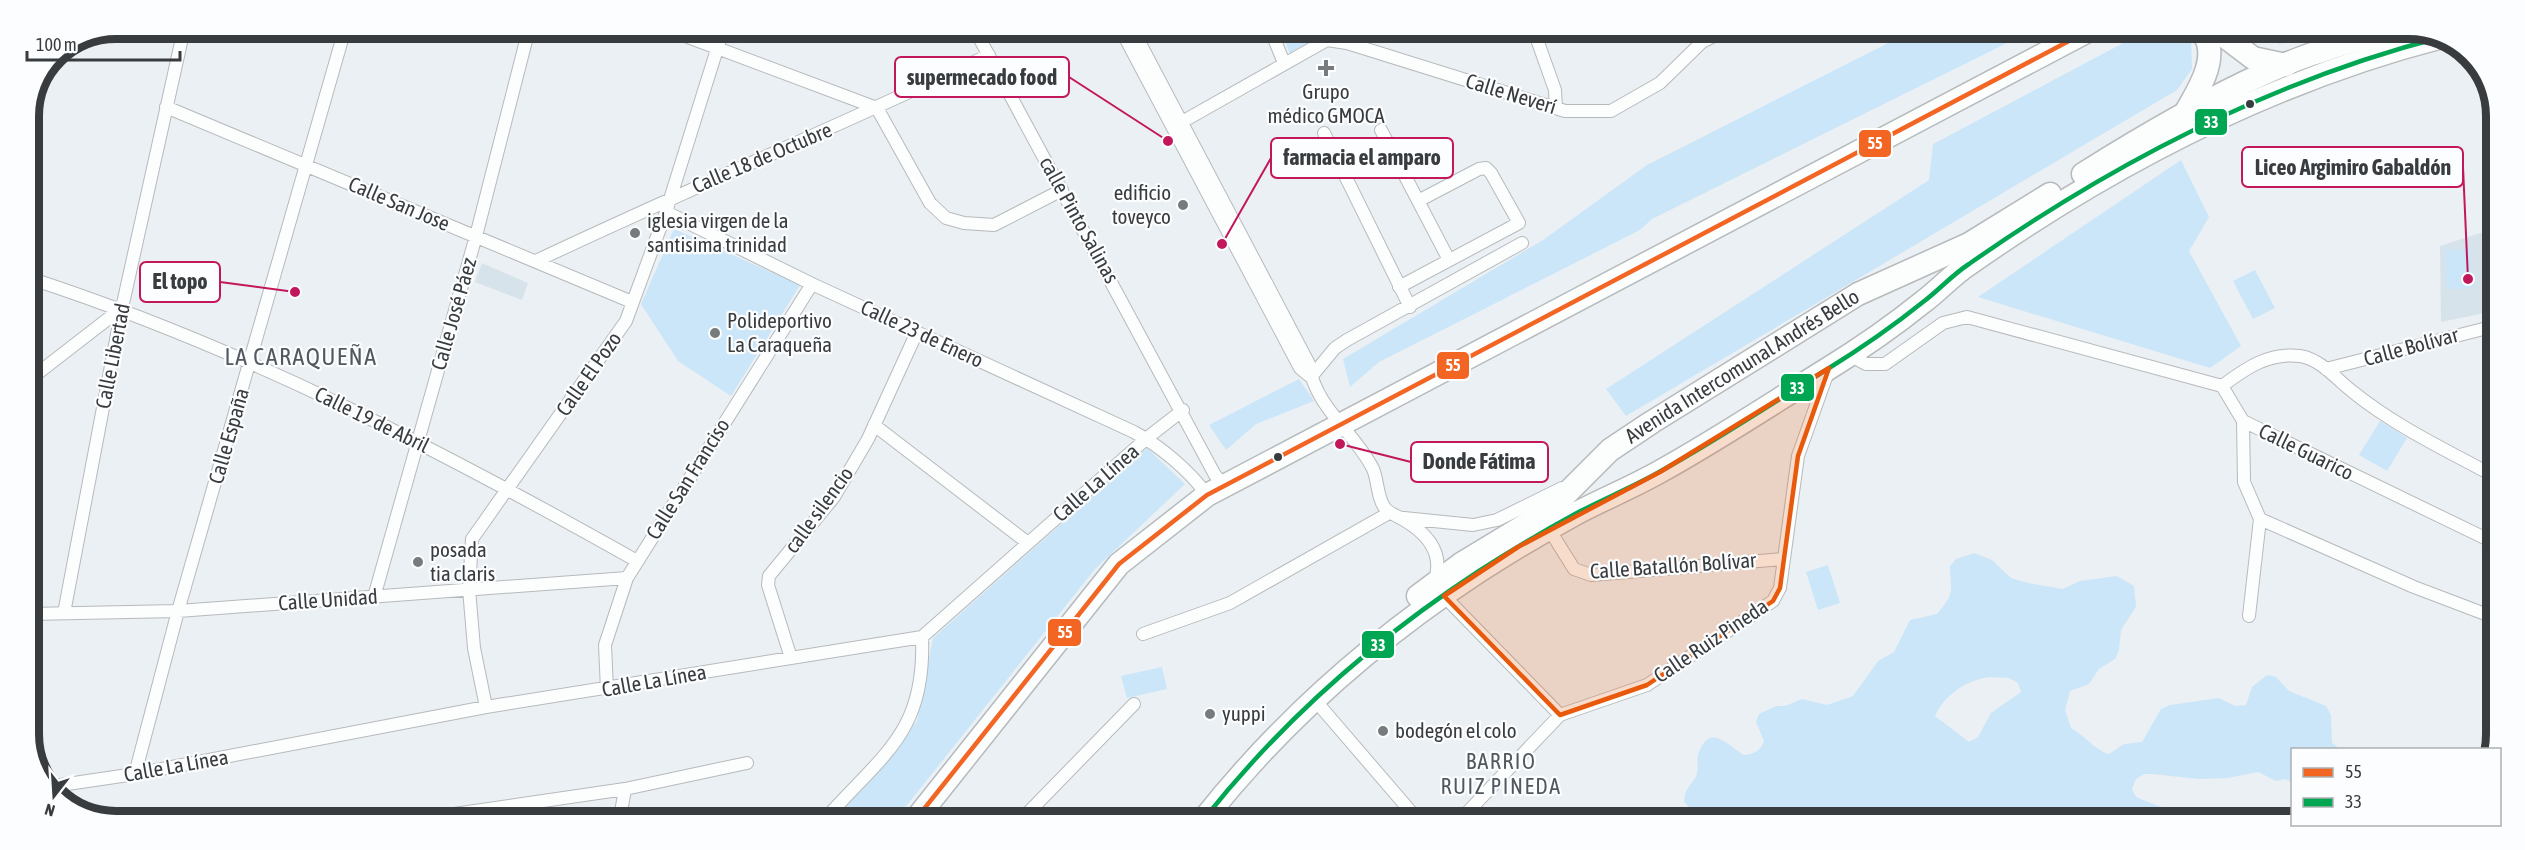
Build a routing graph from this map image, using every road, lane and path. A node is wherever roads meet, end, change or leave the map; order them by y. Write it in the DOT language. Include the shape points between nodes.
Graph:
graph roads {
  1 [pos="182,39"];
  2 [pos="342,39"];
  3 [pos="525,39"];
  4 [pos="694,39"];
  5 [pos="720,39"];
  6 [pos="980,39"];
  7 [pos="1126,39"];
  8 [pos="1137,39"];
  9 [pos="1274,39"];
  10 [pos="1537,39"];
  11 [pos="1698,39"];
  12 [pos="2045,39"];
  13 [pos="2072,39"];
  14 [pos="2208,39"];
  15 [pos="2228,39"];
  16 [pos="2361,39"];
  17 [pos="1335,40"];
  18 [pos="2424,41"];
  19 [pos="718,48"];
  20 [pos="989,55"];
  21 [pos="1284,63"];
  22 [pos="2286,65"];
  23 [pos="166,107"];
  24 [pos="877,108"];
  25 [pos="1556,108"];
  26 [pos="2187,110"];
  27 [pos="1177,125"];
  28 [pos="1381,129"];
  29 [pos="1324,133"];
  30 [pos="308,166"];
  31 [pos="1062,190"];
  32 [pos="669,198"];
  33 [pos="1418,201"];
  34 [pos="666,212"];
  35 [pos="476,236"];
  36 [pos="1522,243"];
  37 [pos="1449,260"];
  38 [pos="536,261"];
  39 [pos="39,281"];
  40 [pos="812,284"];
  41 [pos="1399,287"];
  42 [pos="632,302"];
  43 [pos="1410,307"];
  44 [pos="122,308"];
  45 [pos="2486,328"];
  46 [pos="917,332"];
  47 [pos="1850,355"];
  48 [pos="250,365"];
  49 [pos="1829,368"];
  50 [pos="2326,369"];
  51 [pos="39,372"];
  52 [pos="1311,377"];
  53 [pos="2222,386"];
  54 [pos="1183,410"];
  55 [pos="1335,420"];
  56 [pos="2243,421"];
  57 [pos="874,425"];
  58 [pos="1147,438"];
  59 [pos="417,441"];
  60 [pos="2486,472"];
  61 [pos="1576,481"];
  62 [pos="1211,485"];
  63 [pos="508,489"];
  64 [pos="1394,515"];
  65 [pos="2260,519"];
  66 [pos="1549,529"];
  67 [pos="2486,539"];
  68 [pos="1028,543"];
  69 [pos="1784,559"];
  70 [pos="637,561"];
  71 [pos="627,578"];
  72 [pos="469,589"];
  73 [pos="1438,590"];
  74 [pos="374,597"];
  75 [pos="178,611"];
  76 [pos="39,614"];
  77 [pos="64,614"];
  78 [pos="2486,614"];
  79 [pos="2249,616"];
  80 [pos="1143,634"];
  81 [pos="922,637"];
  82 [pos="791,658"];
  83 [pos="607,690"];
  84 [pos="1314,699"];
  85 [pos="1134,704"];
  86 [pos="486,707"];
  87 [pos="1560,716"];
  88 [pos="747,763"];
  89 [pos="956,763"];
  90 [pos="135,774"];
  91 [pos="84,781"];
  92 [pos="625,789"];
  93 [pos="475,811"];
  94 [pos="621,811"];
  95 [pos="833,811"];
  96 [pos="914,811"];
  97 [pos="922,811"];
  98 [pos="1030,811"];
  99 [pos="1194,811"];
  100 [pos="1211,811"];
  101 [pos="1410,811"];
  102 [pos="1469,811"];
  1 -- 23 [label="street, Calle Libertad"];
  2 -- 30 [label="street, Calle España"];
  3 -- 35 [label="street, Calle José Páez"];
  4 -- 19 [label="street"];
  5 -- 19 [label="street, Calle El Pozo"];
  6 -- 20 [label="street, calle Pinto Salinas"];
  7 -- 27 [label="street"];
  8 -- 27 [label="street"];
  9 -- 21 [label="street"];
  10 -- 25 [label="street" via="1555,90"];
  11 -- 25 [label="street, Calle Neverí" via="1660,83 1611,111"];
  12 -- 55 [label="highway"];
  13 -- 55 [label="highway"];
  14 -- 26 [label="highway" via="2206,78"];
  15 -- 22 [label="highway" via="2253,58"];
  16 -- 22 [label="highway, Avenida Intercomunal Andrés Bello"];
  17 -- 21 [label="street" via="1327,40"];
  17 -- 25 [label="street, Calle Neverí"];
  18 -- 47 [label="highway, Avenida Intercomunal Andrés Bello" via="2372,55 2184,133 2086,189 1969,264"];
  19 -- 24 [label="street"];
  19 -- 32 [label="street, Calle El Pozo"];
  20 -- 24 [label="street, Calle 18 de Octubre"];
  20 -- 31 [label="street, calle Pinto Salinas"];
  21 -- 27 [label="street"];
  22 -- 26 [label="highway, Avenida Intercomunal Andrés Bello"];
  23 -- 30 [label="street, Calle San Jose"];
  23 -- 44 [label="street, Calle Libertad"];
  24 -- 31 [label="street" via="930,203 946,218 994,225"];
  24 -- 32 [label="street, Calle 18 de Octubre"];
  26 -- 61 [label="highway, Avenida Intercomunal Andrés Bello" via="1969,244 1858,294 1610,450"];
  27 -- 52 [label="street" via="1300,368"];
  28 -- 33 [label="street"];
  29 -- 41 [label="street"];
  30 -- 35 [label="street, Calle San Jose"];
  30 -- 48 [label="street, Calle España"];
  31 -- 54 [label="street, calle Pinto Salinas"];
  32 -- 34 [label="street, Calle El Pozo"];
  32 -- 38 [label="street, Calle 18 de Octubre"];
  33 -- 37 [label="street"];
  33 -- 37 [label="street" via="1479,168 1486,168 1519,223"];
  34 -- 40 [label="street, Calle 23 de Enero"];
  34 -- 42 [label="street, Calle El Pozo"];
  35 -- 38 [label="street, Calle San Jose"];
  35 -- 59 [label="street, Calle José Páez"];
  36 -- 43 [label="street"];
  37 -- 41 [label="street"];
  38 -- 42 [label="street, Calle San Jose"];
  39 -- 44 [label="street, Calle 19 de Abril"];
  40 -- 46 [label="street, Calle 23 de Enero"];
  40 -- 70 [label="street, Calle San Franciso"];
  41 -- 43 [label="street"];
  42 -- 63 [label="street, Calle El Pozo" via="622,330"];
  43 -- 52 [label="street" via="1341,344"];
  44 -- 48 [label="street, Calle 19 de Abril"];
  44 -- 51 [label="street"];
  44 -- 77 [label="street, Calle Libertad"];
  45 -- 50 [label="street, Calle Bolívar"];
  46 -- 57 [label="street, calle silencio"];
  46 -- 58 [label="street, Calle 23 de Enero"];
  47 -- 49 [label="highway, Avenida Intercomunal Andrés Bello"];
  47 -- 53 [label="street" via="1866,364 1885,364 1943,323 1967,317"];
  48 -- 59 [label="street, Calle 19 de Abril" via="342,403"];
  48 -- 75 [label="street, Calle España"];
  49 -- 66 [label="highway, Avenida Intercomunal Andrés Bello" via="1660,472"];
  49 -- 69 [label="street, Calle Ruiz Pineda" via="1798,456"];
  50 -- 53 [label="street" via="2303,357 2276,356 2249,366"];
  50 -- 60 [label="street" via="2388,417"];
  52 -- 55 [label="street"];
  53 -- 56 [label="street"];
  54 -- 58 [label="street, Calle La Línea"];
  54 -- 62 [label="street, calle Pinto Salinas"];
  55 -- 62 [label="highway"];
  55 -- 64 [label="street" via="1372,468 1383,506"];
  56 -- 65 [label="street, Calle Guarico" via="2244,482"];
  56 -- 67 [label="street, Calle Guarico"];
  57 -- 68 [label="street"];
  57 -- 82 [label="street, calle silencio" via="834,497 769,576 768,585"];
  58 -- 62 [label="street, Calle 23 de Enero"];
  58 -- 68 [label="street, Calle La Línea"];
  59 -- 63 [label="street, Calle 19 de Abril"];
  59 -- 74 [label="street, Calle José Páez"];
  61 -- 64 [label="street" via="1497,520 1473,525"];
  61 -- 73 [label="highway, Avenida Intercomunal Andrés Bello" via="1550,510 1461,564"];
  62 -- 89 [label="highway" via="1111,563"];
  63 -- 70 [label="street, Calle 19 de Abril"];
  63 -- 72 [label="street, Calle El Pozo" via="472,539"];
  64 -- 73 [label="street" via="1416,527 1436,552"];
  64 -- 80 [label="street" via="1230,603"];
  65 -- 78 [label="street"];
  65 -- 79 [label="street"];
  66 -- 69 [label="street, Calle Batallón Bolívar" via="1574,569 1591,575"];
  66 -- 73 [label="highway, Avenida Intercomunal Andrés Bello"];
  68 -- 81 [label="street, Calle La Línea"];
  69 -- 87 [label="street, Calle Ruiz Pineda" via="1780,588 1760,612 1647,685"];
  70 -- 71 [label="street, Calle San Franciso"];
  71 -- 72 [label="street, Calle Unidad"];
  71 -- 83 [label="street, Calle San Franciso" via="605,645"];
  72 -- 74 [label="street, Calle Unidad"];
  72 -- 86 [label="street, Calle El Pozo" via="474,648"];
  73 -- 84 [label="highway, Avenida Intercomunal Andrés Bello"];
  73 -- 87 [label="street"];
  73 -- 99 [label="highway, Avenida Intercomunal Andrés Bello" via="1349,650 1292,700"];
  74 -- 75 [label="street, Calle Unidad"];
  75 -- 77 [label="street, Calle Unidad"];
  75 -- 90 [label="street, Calle España"];
  76 -- 77 [label="street, Calle Unidad"];
  81 -- 82 [label="street, Calle La Línea"];
  81 -- 95 [label="street" via="919,692 910,722 896,743"];
  82 -- 83 [label="street, Calle La Línea"];
  83 -- 86 [label="street, Calle La Línea"];
  84 -- 100 [label="highway, Avenida Intercomunal Andrés Bello"];
  84 -- 101 [label="street"];
  85 -- 98 [label="street"];
  86 -- 90 [label="street, Calle La Línea"];
  87 -- 102 [label="street, Calle Ruiz Pineda"];
  88 -- 92 [label="street"];
  89 -- 96 [label="highway"];
  89 -- 97 [label="highway"];
  90 -- 91 [label="street, Calle La Línea"];
  92 -- 93 [label="street"];
  92 -- 94 [label="street"];
}
